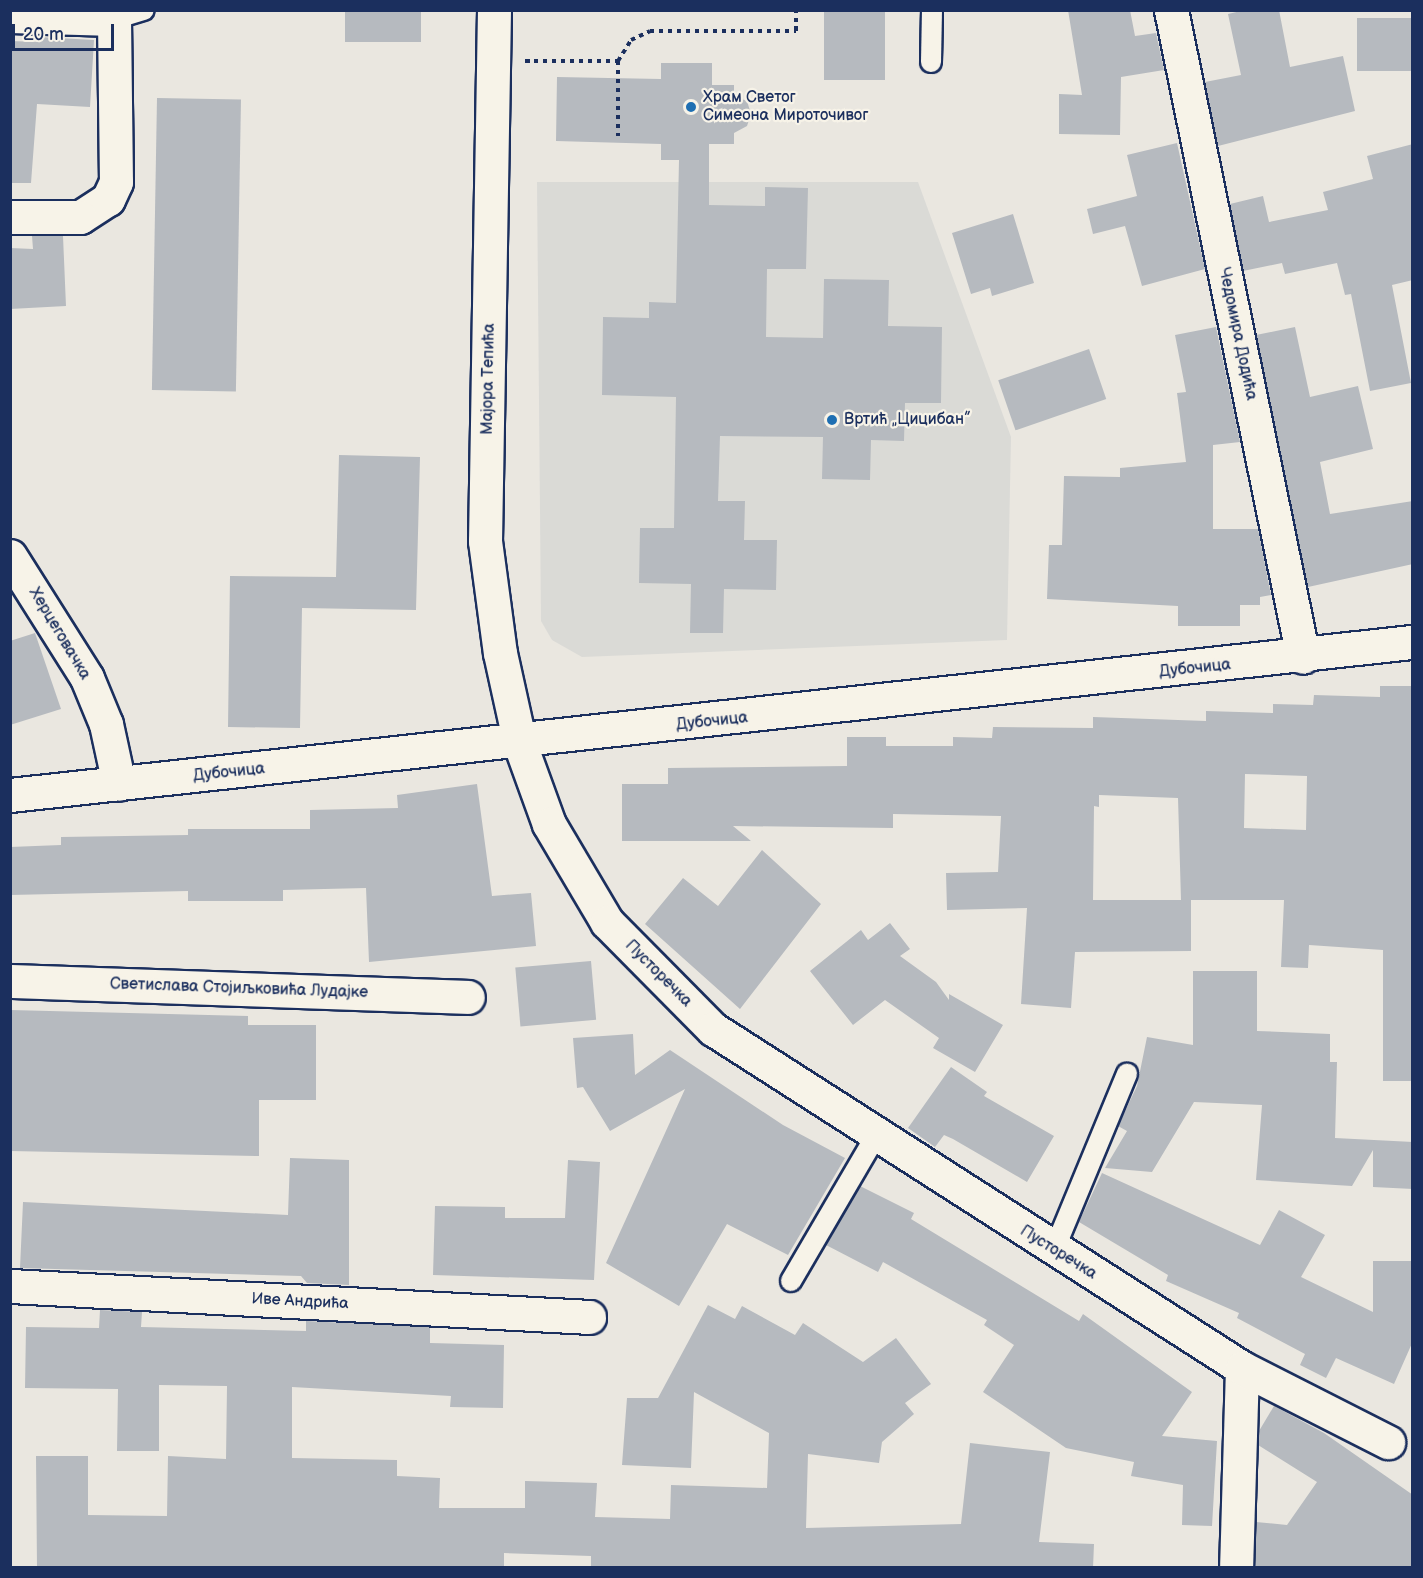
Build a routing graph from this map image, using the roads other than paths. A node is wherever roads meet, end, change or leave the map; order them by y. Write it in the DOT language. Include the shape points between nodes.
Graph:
graph roads {
  1 [pos="494,10"];
  2 [pos="932,10"];
  3 [pos="1171,10"];
  4 [pos="129,15"];
  5 [pos="10,16"];
  6 [pos="931,62"];
  7 [pos="10,217"];
  8 [pos="10,555"];
  9 [pos="1413,642"];
  10 [pos="1303,657"];
  11 [pos="520,744"];
  12 [pos="119,784"];
  13 [pos="10,795"];
  14 [pos="10,981"];
  15 [pos="468,997"];
  16 [pos="1127,1074"];
  17 [pos="875,1137"];
  18 [pos="1054,1250"];
  19 [pos="791,1281"];
  20 [pos="10,1286"];
  21 [pos="589,1317"];
  22 [pos="1242,1368"];
  23 [pos="1388,1442"];
  24 [pos="1236,1568"];
  1 -- 11 [label="street, Мајора Тепића" via="485,541 500,653"];
  2 -- 6 [label="lane"];
  3 -- 10 [label="street, Чедомира Додића"];
  4 -- 5 [label="street"];
  4 -- 7 [label="street" via="116,182 108,200 80,217"];
  8 -- 12 [label="street, Херцеговачка" via="87,678 106,724"];
  9 -- 10 [label="street, Дубочица"];
  10 -- 11 [label="street, Дубочица"];
  11 -- 12 [label="street, Дубочица"];
  11 -- 17 [label="street, Пусторечка" via="549,824 607,922 714,1029"];
  12 -- 13 [label="street, Дубочица"];
  14 -- 15 [label="street, Светислава Стојиљковића Лудајке"];
  16 -- 18 [label="lane"];
  17 -- 18 [label="street, Пусторечка"];
  17 -- 19 [label="lane"];
  18 -- 22 [label="street, Пусторечка"];
  20 -- 21 [label="street, Иве Андрића"];
  22 -- 23 [label="street, Пусторечка"];
  22 -- 24 [label="street"];
}
